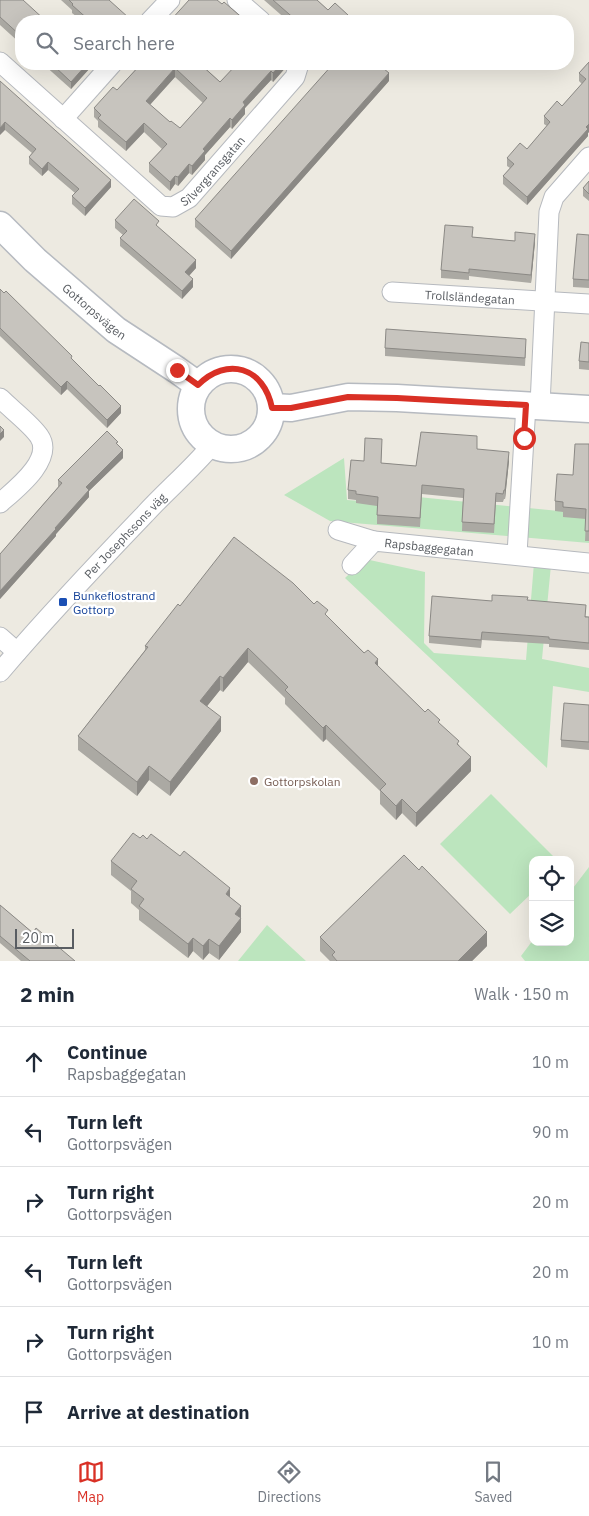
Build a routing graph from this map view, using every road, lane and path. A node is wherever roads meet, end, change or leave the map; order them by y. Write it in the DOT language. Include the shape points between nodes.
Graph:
graph roads {
  1 [pos="170,0"];
  2 [pos="237,0"];
  3 [pos="156,15"];
  4 [pos="254,15"];
  5 [pos="0,62"];
  6 [pos="107,70"];
  7 [pos="297,70"];
  8 [pos="62,119"];
  9 [pos="589,157"];
  10 [pos="0,226"];
  11 [pos="392,292"];
  12 [pos="546,301"];
  13 [pos="589,304"];
  14 [pos="198,385"];
  15 [pos="0,398"];
  16 [pos="533,405"];
  17 [pos="272,408"];
  18 [pos="589,408"];
  19 [pos="212,445"];
  20 [pos="0,503"];
  21 [pos="338,530"];
  22 [pos="374,541"];
  23 [pos="516,554"];
  24 [pos="589,563"];
  25 [pos="352,565"];
  26 [pos="0,637"];
  27 [pos="17,652"];
  28 [pos="0,672"];
  1 -- 3 [label="street"];
  2 -- 4 [label="street"];
  5 -- 8 [label="street, Silvergransgatan"];
  6 -- 8 [label="street"];
  7 -- 8 [label="street, Silvergransgatan" via="295,77 189,198 173,207 161,206"];
  9 -- 12 [label="street" via="551,205"];
  10 -- 14 [label="street, Gottorpsvägen" via="116,330"];
  11 -- 12 [label="street, Trollsländegatan"];
  12 -- 13 [label="street, Trollsländegatan"];
  12 -- 16 [label="street"];
  14 -- 17 [label="street" via="218,370 243,370 263,384"];
  14 -- 19 [label="street" via="190,411 193,425"];
  15 -- 20 [label="street" via="40,436 44,450 40,462 22,484"];
  16 -- 17 [label="street" via="348,397 291,408"];
  16 -- 18 [label="street"];
  16 -- 23 [label="street"];
  17 -- 19 [label="street" via="270,422 253,444 232,450"];
  19 -- 27 [label="street, Per Josephssons väg"];
  21 -- 22 [label="street"];
  22 -- 23 [label="street, Rapsbaggegatan"];
  22 -- 25 [label="street, Rapsbaggegatan"];
  23 -- 24 [label="street, Rapsbaggegatan"];
  26 -- 27 [label="street"];
  27 -- 28 [label="street, Per Josephssons väg"];
}
